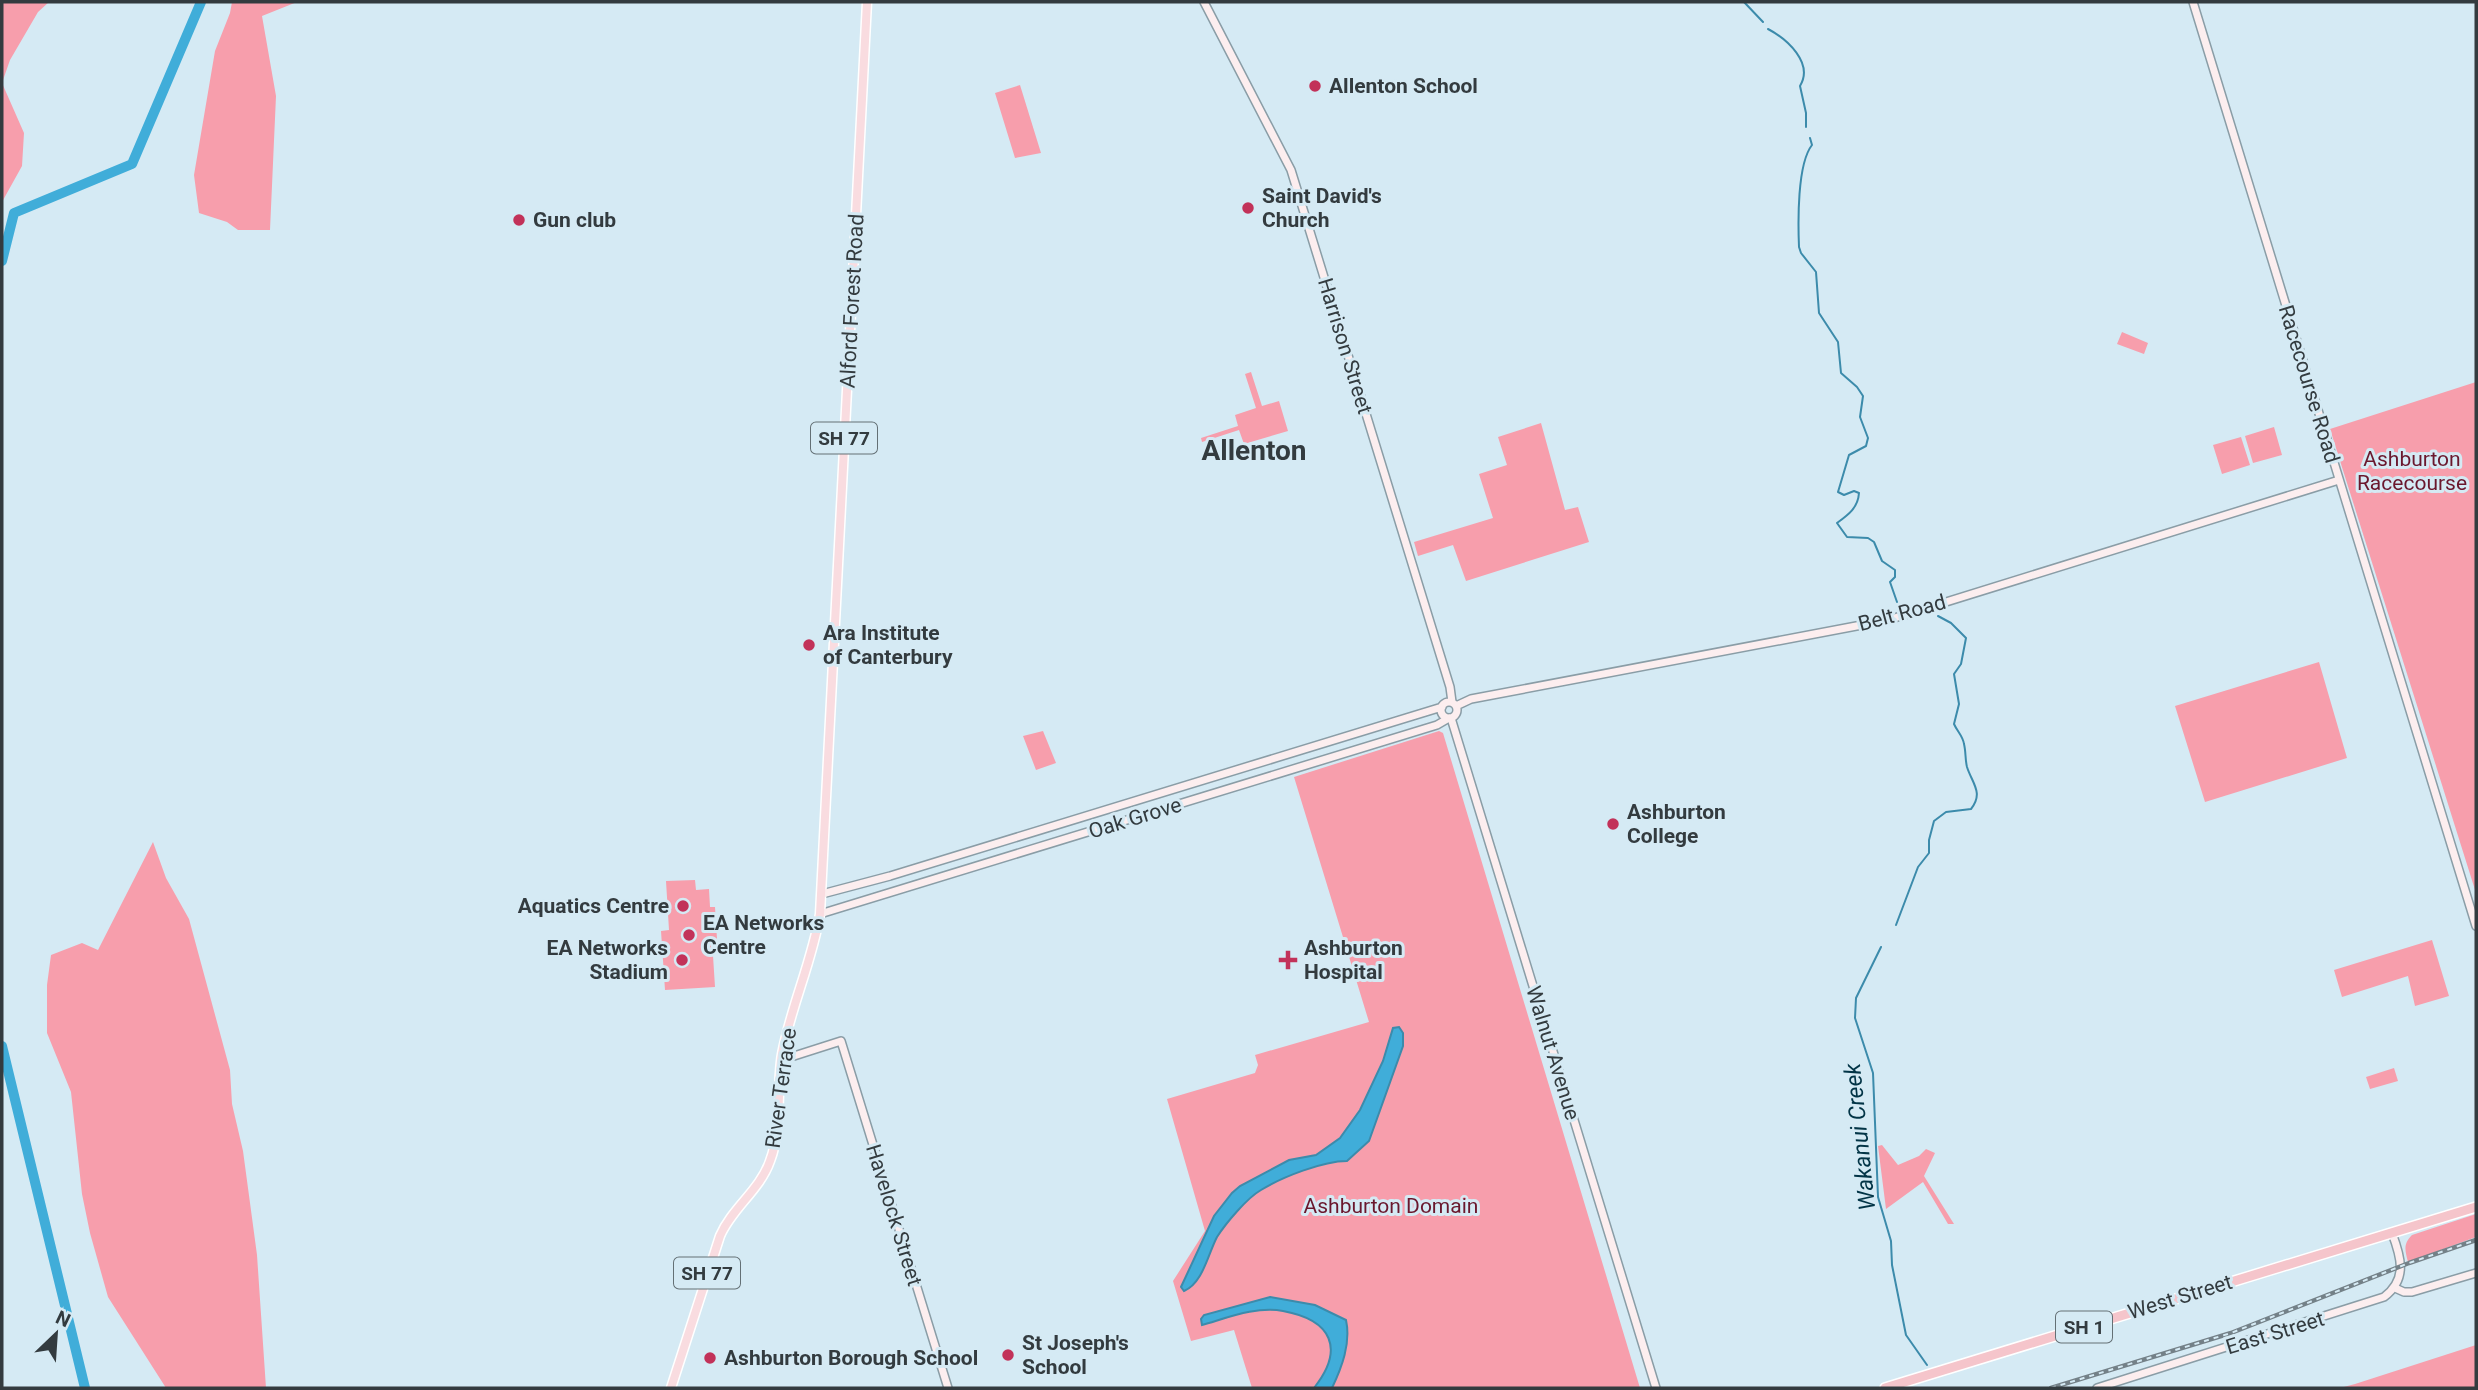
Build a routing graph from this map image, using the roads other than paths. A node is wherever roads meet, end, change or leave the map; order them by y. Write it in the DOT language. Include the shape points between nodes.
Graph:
graph roads {
  1 [pos="867,2"];
  2 [pos="1204,2"];
  3 [pos="2193,2"];
  4 [pos="2339,480"];
  5 [pos="1454,704"];
  6 [pos="1442,707"];
  7 [pos="1450,718"];
  8 [pos="1437,725"];
  9 [pos="1456,736"];
  10 [pos="822,894"];
  11 [pos="820,914"];
  12 [pos="2476,926"];
  13 [pos="782,1056"];
  14 [pos="2476,1207"];
  15 [pos="2392,1233"];
  16 [pos="2476,1273"];
  17 [pos="2395,1287"];
  18 [pos="671,1388"];
  19 [pos="948,1388"];
  20 [pos="1656,1388"];
  21 [pos="1885,1388"];
  22 [pos="2096,1388"];
  1 -- 10 [label="main road, Alford Forest Road / SH 77"];
  2 -- 5 [label="street, Harrison Street" via="1291,170"];
  3 -- 4 [label="street, Racecourse Road"];
  4 -- 5 [label="street, Belt Road" via="1888,620"];
  4 -- 12 [label="street, Racecourse Road"];
  5 -- 6 [label="street" via="1447,702"];
  5 -- 7 [label="street" via="1457,713"];
  6 -- 7 [label="street" via="1442,714"];
  6 -- 10 [label="street, Oak Grove"];
  7 -- 8 [label="street, Oak Grove"];
  7 -- 9 [label="street, Walnut Avenue"];
  8 -- 9 [label="street"];
  8 -- 11 [label="street, Oak Grove"];
  9 -- 20 [label="street, Walnut Avenue"];
  10 -- 11 [label="main road, River Terrace / SH 77"];
  11 -- 13 [label="main road, River Terrace / SH 77"];
  13 -- 18 [label="main road, River Terrace / SH 77" via="770,1163 720,1236"];
  13 -- 19 [label="street, Havelock Street" via="841,1041"];
  14 -- 15 [label="highway, West Street / SH 1"];
  15 -- 17 [label="street" via="2402,1266"];
  15 -- 21 [label="highway, West Street / SH 1"];
  16 -- 17 [label="street" via="2412,1292"];
  17 -- 22 [label="street, East Street" via="2384,1297 2360,1306"];
}
